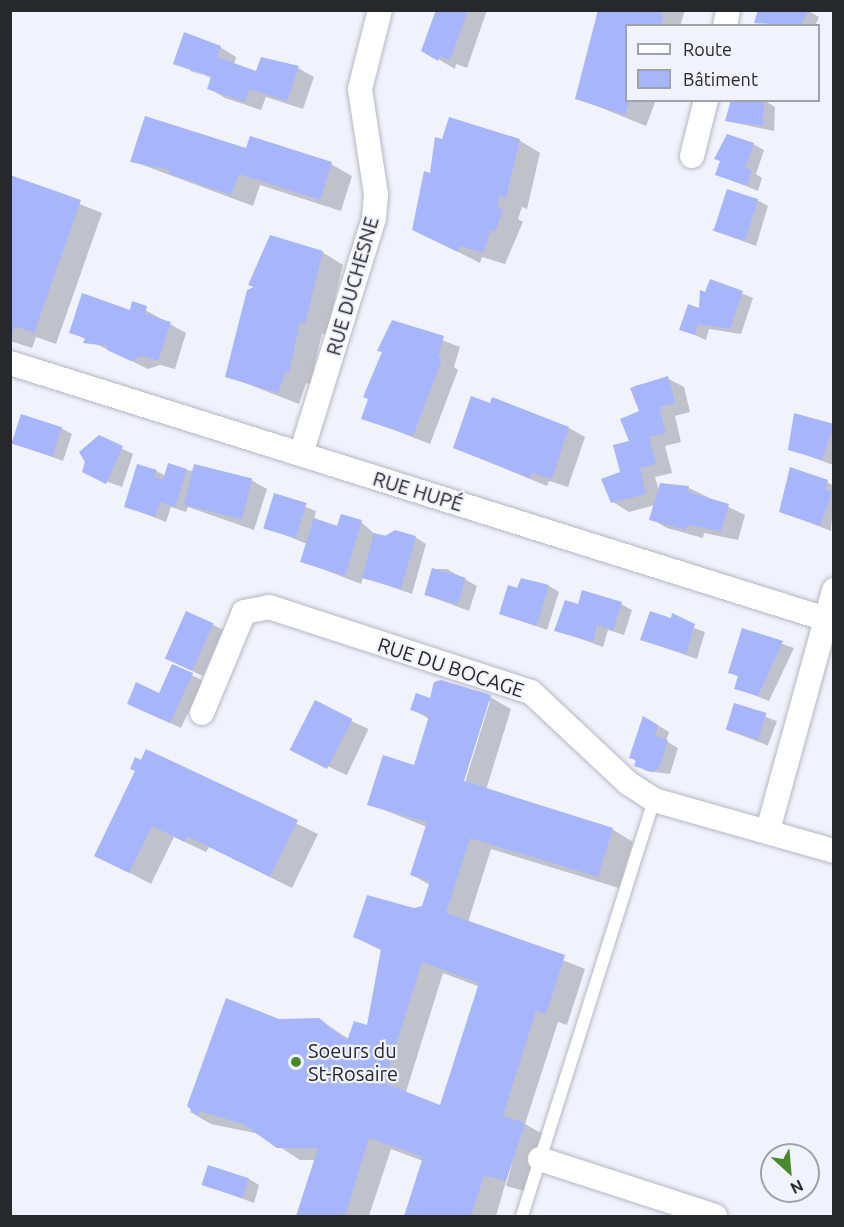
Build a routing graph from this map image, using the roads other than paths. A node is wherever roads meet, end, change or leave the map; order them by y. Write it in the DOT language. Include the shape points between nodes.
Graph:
graph roads {
  1 [pos="380,10"];
  2 [pos="706,102"];
  3 [pos="692,156"];
  4 [pos="10,363"];
  5 [pos="301,454"];
  6 [pos="834,590"];
  7 [pos="826,619"];
  8 [pos="202,713"];
  9 [pos="654,800"];
  10 [pos="768,830"];
  11 [pos="834,851"];
  12 [pos="540,1159"];
  13 [pos="522,1216"];
  14 [pos="715,1216"];
  1 -- 5 [label="street, RUE DUCHESNE" via="360,89 376,194 374,218"];
  2 -- 3 [label="street"];
  4 -- 5 [label="street, RUE HUPÉ"];
  5 -- 7 [label="street, RUE HUPÉ"];
  6 -- 7 [label="street"];
  7 -- 10 [label="street"];
  8 -- 9 [label="street, RUE DU BOCAGE" via="244,612 268,607 531,692 628,783"];
  9 -- 10 [label="street, RUE DU BOCAGE"];
  9 -- 12 [label="lane"];
  10 -- 11 [label="street, RUE DU BOCAGE"];
  12 -- 13 [label="lane"];
  12 -- 14 [label="street"];
}
